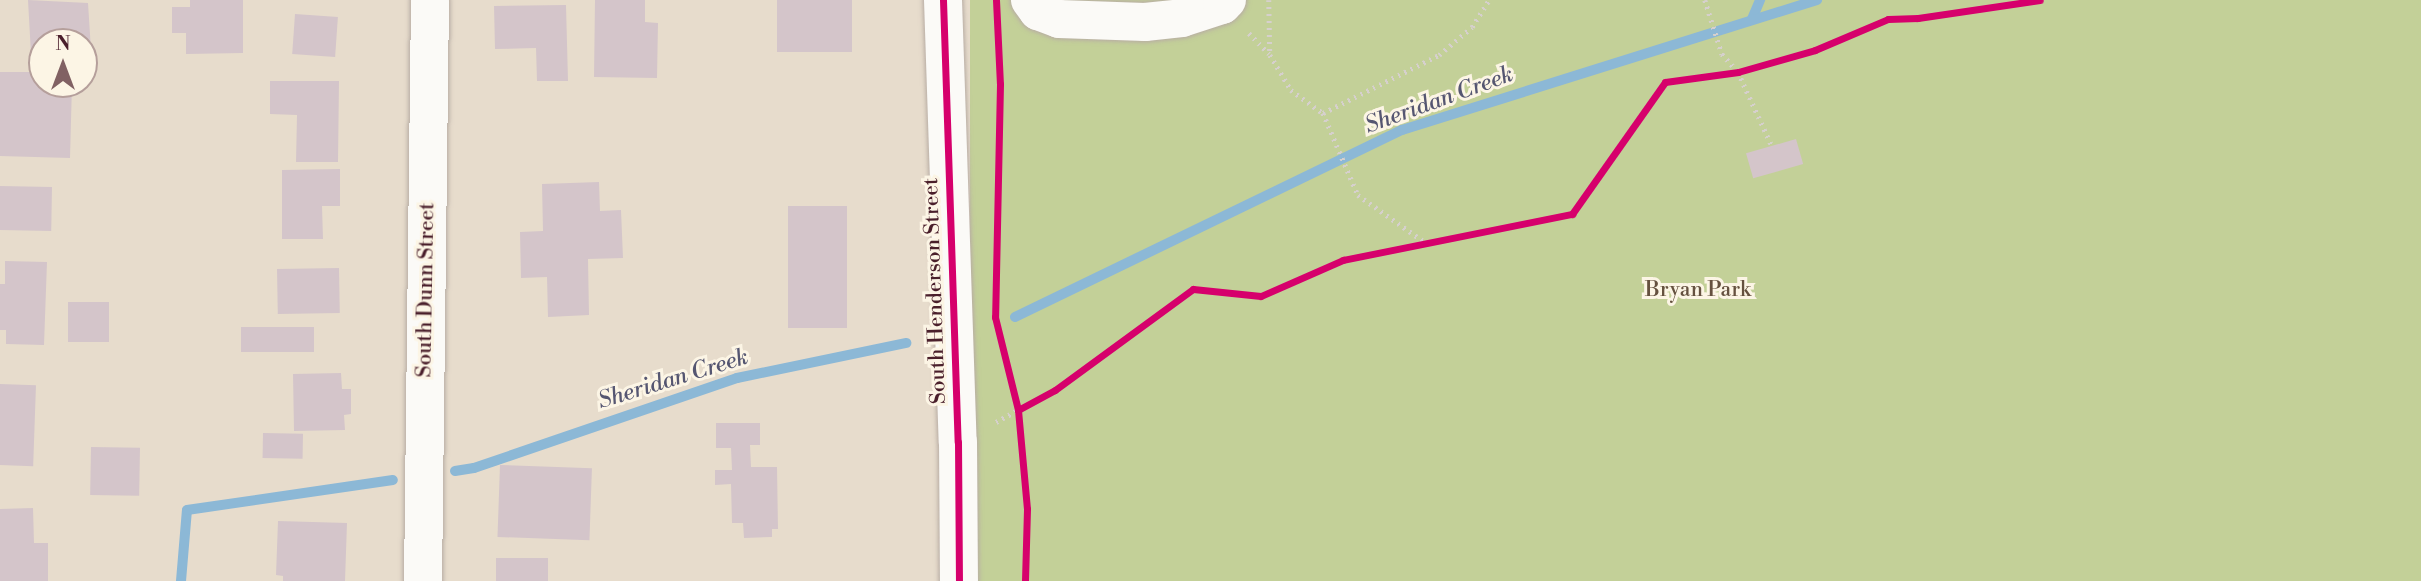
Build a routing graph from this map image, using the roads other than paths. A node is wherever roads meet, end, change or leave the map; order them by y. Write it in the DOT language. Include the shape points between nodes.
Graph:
graph roads {
  1 [pos="430,0"];
  2 [pos="943,0"];
  3 [pos="1030,0"];
  4 [pos="1227,0"];
  5 [pos="423,581"];
  6 [pos="959,581"];
  1 -- 5 [label="street, South Dunn Street"];
  2 -- 6 [label="street, South Henderson Street"];
  3 -- 4 [label="street" via="1038,10 1059,19 1145,22 1182,18"];
}
